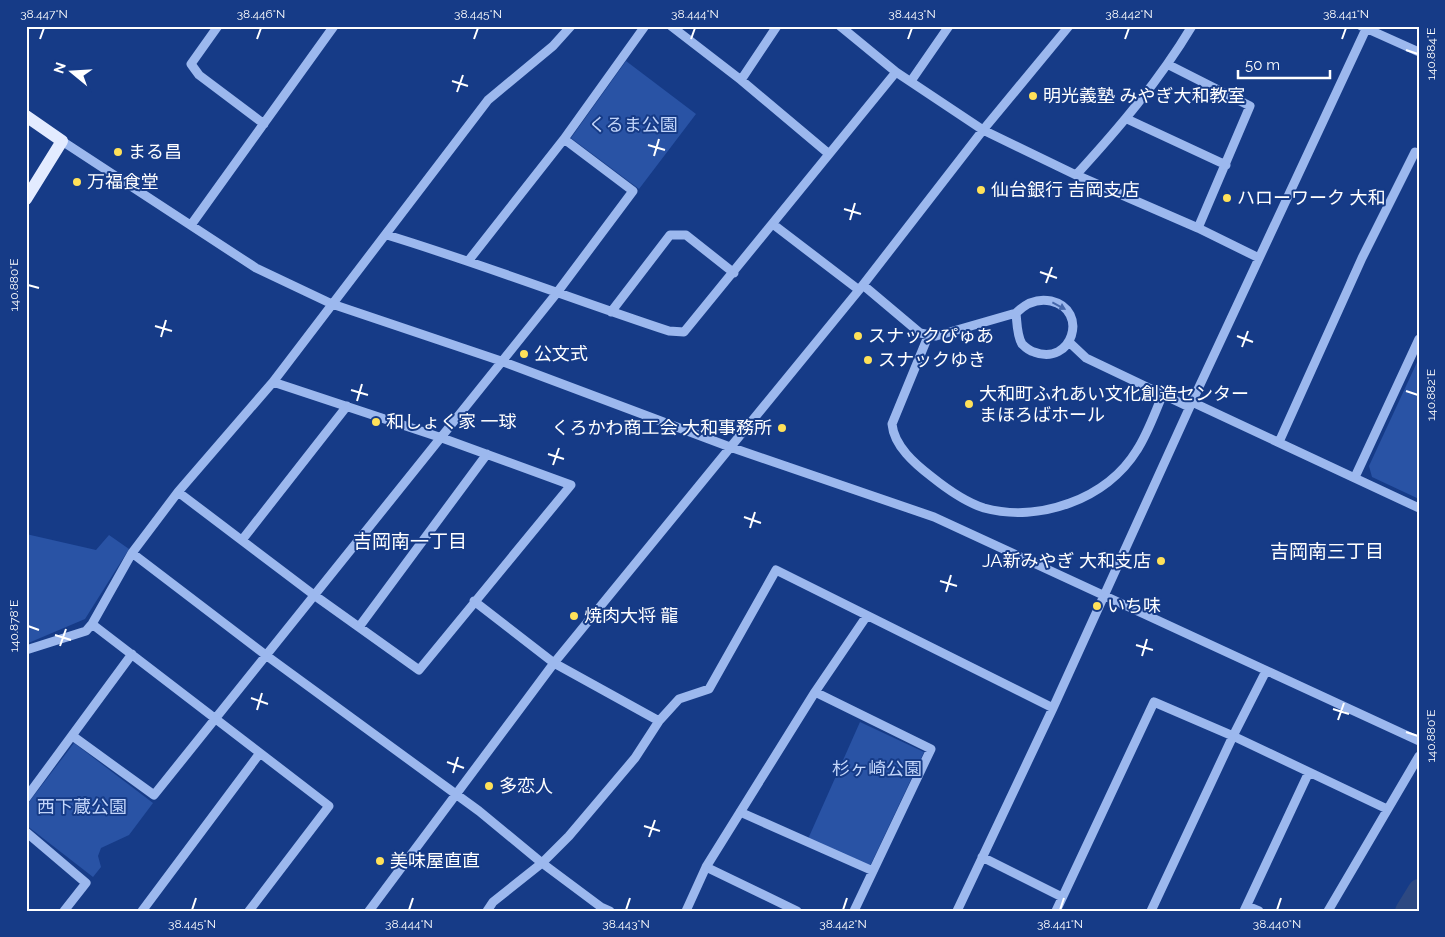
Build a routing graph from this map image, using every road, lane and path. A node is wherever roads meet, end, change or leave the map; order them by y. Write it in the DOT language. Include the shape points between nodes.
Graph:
graph roads {
  1 [pos="218,26"];
  2 [pos="334,26"];
  3 [pos="571,26"];
  4 [pos="645,26"];
  5 [pos="671,26"];
  6 [pos="776,26"];
  7 [pos="840,26"];
  8 [pos="949,26"];
  9 [pos="1069,26"];
  10 [pos="1192,26"];
  11 [pos="1364,28"];
  12 [pos="1419,52"];
  13 [pos="1169,65"];
  14 [pos="896,72"];
  15 [pos="741,80"];
  16 [pos="911,81"];
  17 [pos="26,116"];
  18 [pos="1126,119"];
  19 [pos="264,124"];
  20 [pos="983,130"];
  21 [pos="564,139"];
  22 [pos="62,141"];
  23 [pos="829,154"];
  24 [pos="1419,154"];
  25 [pos="1226,165"];
  26 [pos="1076,175"];
  27 [pos="26,199"];
  28 [pos="191,225"];
  29 [pos="774,225"];
  30 [pos="1198,228"];
  31 [pos="387,235"];
  32 [pos="1259,258"];
  33 [pos="469,260"];
  34 [pos="734,273"];
  35 [pos="861,288"];
  36 [pos="556,294"];
  37 [pos="332,304"];
  38 [pos="612,312"];
  39 [pos="1016,313"];
  40 [pos="929,334"];
  41 [pos="1419,339"];
  42 [pos="1069,342"];
  43 [pos="500,361"];
  44 [pos="272,382"];
  45 [pos="1163,394"];
  46 [pos="1190,405"];
  47 [pos="347,406"];
  48 [pos="442,438"];
  49 [pos="1279,442"];
  50 [pos="730,447"];
  51 [pos="487,454"];
  52 [pos="1355,478"];
  53 [pos="178,492"];
  54 [pos="1419,508"];
  55 [pos="242,540"];
  56 [pos="132,553"];
  57 [pos="314,594"];
  58 [pos="1105,594"];
  59 [pos="474,601"];
  60 [pos="866,617"];
  61 [pos="92,624"];
  62 [pos="359,627"];
  63 [pos="26,650"];
  64 [pos="132,654"];
  65 [pos="267,656"];
  66 [pos="554,663"];
  67 [pos="1266,671"];
  68 [pos="815,692"];
  69 [pos="1053,708"];
  70 [pos="216,718"];
  71 [pos="659,721"];
  72 [pos="1233,736"];
  73 [pos="74,737"];
  74 [pos="1419,741"];
  75 [pos="260,752"];
  76 [pos="1419,756"];
  77 [pos="1309,772"];
  78 [pos="457,794"];
  79 [pos="26,798"];
  80 [pos="1387,809"];
  81 [pos="740,812"];
  82 [pos="26,832"];
  83 [pos="982,857"];
  84 [pos="542,863"];
  85 [pos="706,867"];
  86 [pos="873,871"];
  87 [pos="1062,897"];
  88 [pos="1246,908"];
  89 [pos="64,911"];
  90 [pos="142,911"];
  91 [pos="249,911"];
  92 [pos="369,911"];
  93 [pos="487,911"];
  94 [pos="610,911"];
  95 [pos="686,911"];
  96 [pos="797,911"];
  97 [pos="854,911"];
  98 [pos="957,911"];
  99 [pos="1056,911"];
  100 [pos="1151,911"];
  101 [pos="1259,911"];
  102 [pos="1328,911"];
  1 -- 19 [label="street" via="191,64 199,75"];
  2 -- 19 [label="street"];
  3 -- 31 [label="street" via="553,46 488,100"];
  4 -- 21 [label="street"];
  5 -- 15 [label="street"];
  6 -- 15 [label="street"];
  7 -- 14 [label="street"];
  8 -- 16 [label="street"];
  9 -- 20 [label="street"];
  10 -- 13 [label="street"];
  11 -- 12 [label="street"];
  11 -- 32 [label="street"];
  13 -- 18 [label="street"];
  13 -- 25 [label="street" via="1250,106"];
  14 -- 16 [label="street"];
  14 -- 23 [label="street"];
  15 -- 23 [label="street"];
  16 -- 20 [label="street"];
  17 -- 22 [label="main road"];
  18 -- 25 [label="street"];
  18 -- 26 [label="street"];
  19 -- 28 [label="street"];
  20 -- 26 [label="street"];
  20 -- 35 [label="street"];
  21 -- 33 [label="street"];
  21 -- 36 [label="street" via="633,191"];
  22 -- 27 [label="main road"];
  22 -- 28 [label="street"];
  23 -- 29 [label="street"];
  24 -- 49 [label="street" via="1415,152 1362,258"];
  25 -- 30 [label="street"];
  26 -- 30 [label="street"];
  28 -- 37 [label="street" via="256,268"];
  29 -- 34 [label="street"];
  29 -- 35 [label="street"];
  30 -- 32 [label="street"];
  31 -- 33 [label="street"];
  31 -- 37 [label="street"];
  32 -- 46 [label="street"];
  33 -- 36 [label="street"];
  34 -- 38 [label="street" via="684,332 669,332"];
  34 -- 38 [label="street" via="686,235 670,236"];
  35 -- 40 [label="street" via="920,333"];
  35 -- 50 [label="street"];
  36 -- 38 [label="street"];
  36 -- 43 [label="street"];
  37 -- 43 [label="street"];
  37 -- 44 [label="street"];
  39 -- 40 [label="street" via="936,336"];
  39 -- 42 [label="street" via="1022,344 1031,351 1051,355 1062,351"];
  39 -- 42 [label="street, one-way" via="1036,302 1047,300 1057,303 1068,311 1072,320"];
  40 -- 45 [label="street" via="892,424 893,432 901,447 920,468 959,497 982,507 1006,513 1034,513 1082,498 1101,488 1137,450"];
  41 -- 52 [label="street"];
  42 -- 45 [label="street" via="1086,358"];
  43 -- 48 [label="street"];
  43 -- 50 [label="street"];
  44 -- 47 [label="street"];
  44 -- 53 [label="street"];
  45 -- 46 [label="street"];
  46 -- 49 [label="street"];
  46 -- 58 [label="street"];
  47 -- 48 [label="street"];
  47 -- 55 [label="street"];
  48 -- 51 [label="street"];
  48 -- 57 [label="street"];
  49 -- 52 [label="street"];
  50 -- 58 [label="street" via="934,517"];
  50 -- 66 [label="street"];
  51 -- 59 [label="street" via="571,485"];
  51 -- 62 [label="street"];
  52 -- 54 [label="street"];
  53 -- 55 [label="street"];
  53 -- 56 [label="street"];
  55 -- 57 [label="street"];
  56 -- 61 [label="street"];
  56 -- 65 [label="street"];
  57 -- 62 [label="street"];
  57 -- 65 [label="street"];
  58 -- 67 [label="street"];
  58 -- 69 [label="street"];
  59 -- 62 [label="street" via="419,670"];
  59 -- 66 [label="street"];
  60 -- 68 [label="street"];
  60 -- 69 [label="street"];
  60 -- 71 [label="street" via="776,570 709,690 679,699"];
  61 -- 63 [label="street" via="86,631"];
  61 -- 64 [label="street"];
  64 -- 70 [label="street"];
  64 -- 73 [label="street"];
  65 -- 70 [label="street"];
  65 -- 78 [label="street"];
  66 -- 71 [label="street"];
  66 -- 78 [label="street"];
  67 -- 72 [label="street"];
  67 -- 74 [label="street"];
  68 -- 81 [label="street"];
  68 -- 86 [label="street" via="931,750"];
  69 -- 83 [label="street"];
  70 -- 73 [label="street" via="154,794"];
  70 -- 75 [label="street"];
  71 -- 84 [label="street" via="635,758"];
  72 -- 77 [label="street"];
  72 -- 87 [label="street" via="1154,702"];
  72 -- 100 [label="street"];
  73 -- 79 [label="street"];
  75 -- 90 [label="street"];
  75 -- 91 [label="street" via="329,806"];
  76 -- 80 [label="street"];
  77 -- 80 [label="street"];
  77 -- 88 [label="street"];
  78 -- 84 [label="street"];
  78 -- 92 [label="street"];
  80 -- 102 [label="street"];
  81 -- 85 [label="street"];
  81 -- 86 [label="street"];
  82 -- 89 [label="street" via="86,883"];
  83 -- 87 [label="street"];
  83 -- 98 [label="street"];
  84 -- 93 [label="street"];
  84 -- 94 [label="street"];
  85 -- 95 [label="street"];
  85 -- 96 [label="street"];
  86 -- 97 [label="street"];
  87 -- 99 [label="street"];
  88 -- 101 [label="street"];
}
